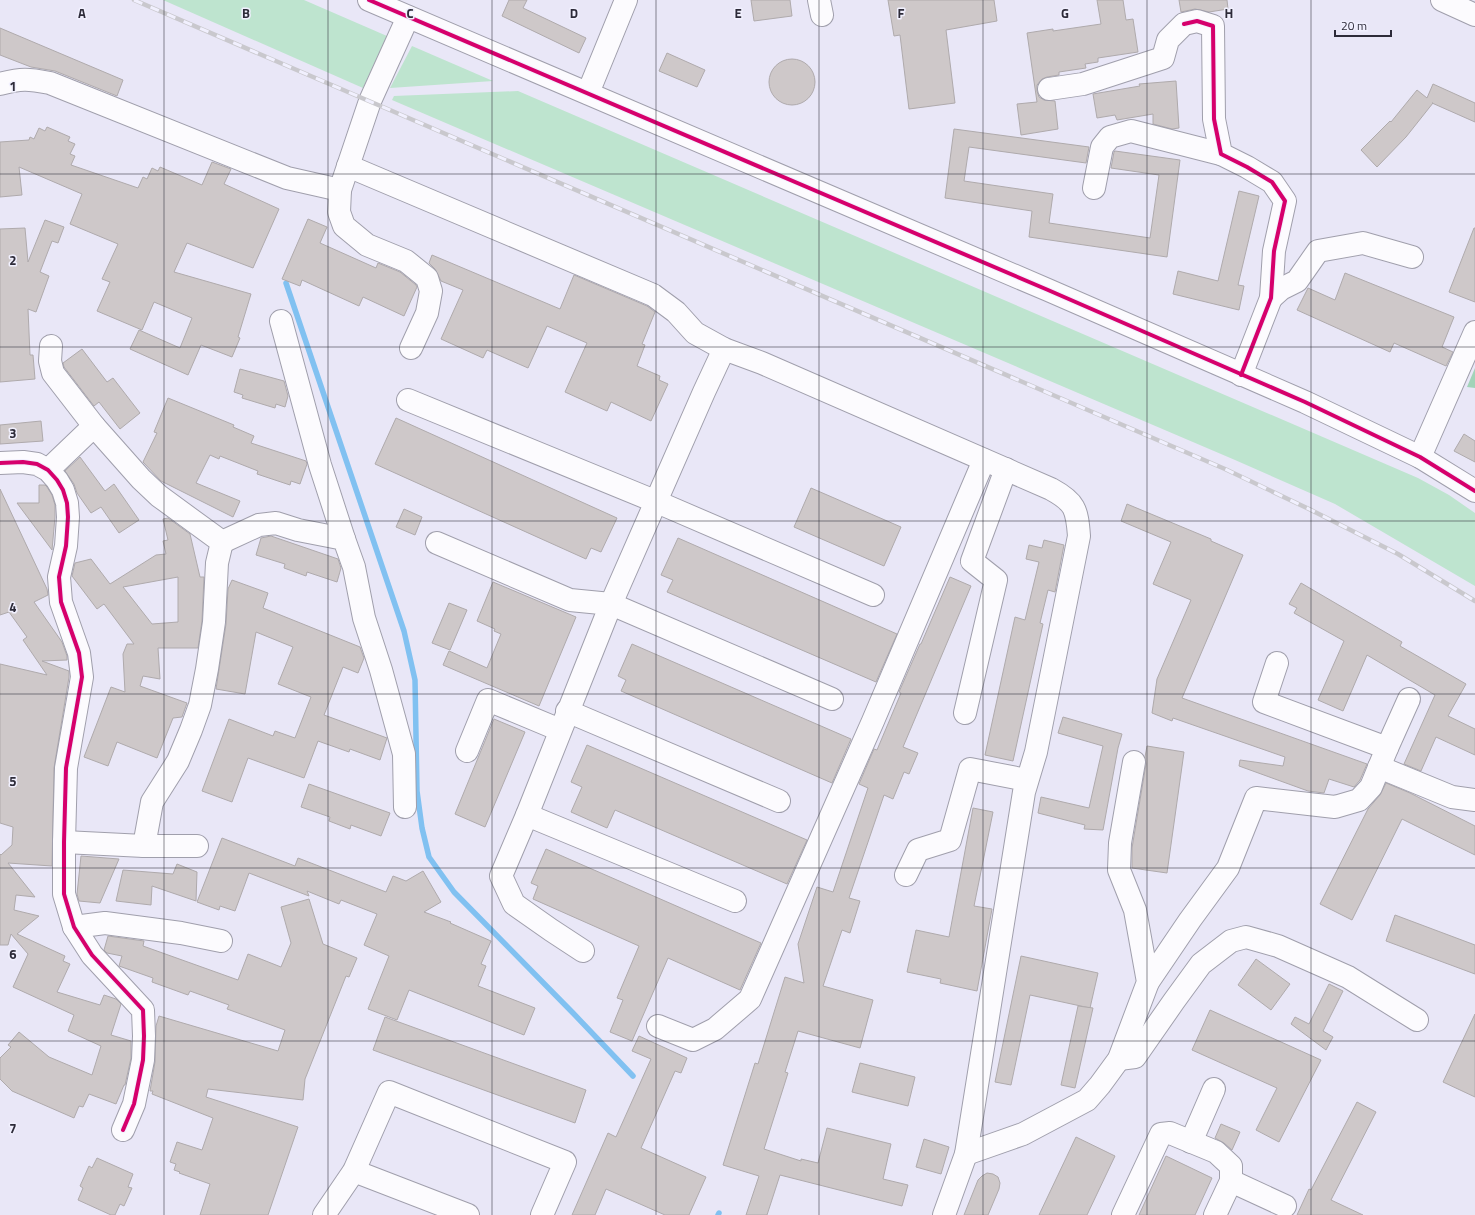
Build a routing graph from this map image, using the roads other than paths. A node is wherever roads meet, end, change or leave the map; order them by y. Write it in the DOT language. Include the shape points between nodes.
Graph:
graph roads {
  1 [pos="369,0"];
  2 [pos="626,0"];
  3 [pos="1442,0"];
  4 [pos="1475,15"];
  5 [pos="408,17"];
  6 [pos="0,84"];
  7 [pos="1049,89"];
  8 [pos="588,93"];
  9 [pos="1221,154"];
  10 [pos="348,166"];
  11 [pos="1094,188"];
  12 [pos="340,190"];
  13 [pos="1412,257"];
  14 [pos="1271,298"];
  15 [pos="281,321"];
  16 [pos="1475,332"];
  17 [pos="51,346"];
  18 [pos="411,348"];
  19 [pos="724,349"];
  20 [pos="1241,375"];
  21 [pos="408,400"];
  22 [pos="94,426"];
  23 [pos="1420,457"];
  24 [pos="984,460"];
  25 [pos="0,463"];
  26 [pos="1006,469"];
  27 [pos="48,470"];
  28 [pos="1475,491"];
  29 [pos="657,502"];
  30 [pos="344,539"];
  31 [pos="222,542"];
  32 [pos="437,543"];
  33 [pos="872,595"];
  34 [pos="611,604"];
  35 [pos="1277,663"];
  36 [pos="832,699"];
  37 [pos="1409,699"];
  38 [pos="965,713"];
  39 [pos="564,721"];
  40 [pos="466,751"];
  41 [pos="1383,758"];
  42 [pos="1134,762"];
  43 [pos="1027,780"];
  44 [pos="1475,800"];
  45 [pos="779,801"];
  46 [pos="405,808"];
  47 [pos="527,815"];
  48 [pos="64,842"];
  49 [pos="144,846"];
  50 [pos="197,846"];
  51 [pos="906,875"];
  52 [pos="735,901"];
  53 [pos="74,927"];
  54 [pos="221,941"];
  55 [pos="584,951"];
  56 [pos="1148,982"];
  57 [pos="1417,1020"];
  58 [pos="658,1026"];
  59 [pos="1119,1059"];
  60 [pos="1214,1089"];
  61 [pos="123,1130"];
  62 [pos="1191,1142"];
  63 [pos="966,1154"];
  64 [pos="354,1171"];
  65 [pos="1231,1181"];
  66 [pos="1285,1206"];
  67 [pos="324,1215"];
  68 [pos="468,1215"];
  69 [pos="542,1215"];
  70 [pos="944,1215"];
  71 [pos="1123,1215"];
  72 [pos="1215,1215"];
  1 -- 5 [label="street"];
  2 -- 8 [label="street"];
  3 -- 4 [label="street"];
  5 -- 8 [label="street"];
  5 -- 10 [label="street" via="370,101"];
  6 -- 12 [label="street" via="18,79 50,83 281,175"];
  7 -- 9 [label="street" via="1083,84 1163,58 1168,40 1184,24 1197,21 1213,26 1214,119"];
  8 -- 20 [label="street"];
  9 -- 11 [label="street" via="1131,130 1110,137 1102,147"];
  9 -- 14 [label="street" via="1272,182 1285,201 1274,251"];
  10 -- 12 [label="street"];
  10 -- 19 [label="street" via="653,294 676,312 695,333"];
  12 -- 18 [label="street" via="339,212 344,226 367,245 406,261 427,278 430,291 427,313"];
  13 -- 14 [label="street" via="1363,243 1318,251 1297,281"];
  14 -- 20 [label="street"];
  15 -- 30 [label="street" via="320,465"];
  16 -- 23 [label="street"];
  17 -- 22 [label="street" via="50,361 53,373"];
  19 -- 24 [label="street" via="762,363"];
  19 -- 29 [label="street"];
  20 -- 23 [label="street" via="1305,402"];
  21 -- 29 [label="street"];
  22 -- 27 [label="street"];
  22 -- 31 [label="street" via="159,496"];
  23 -- 28 [label="street"];
  24 -- 26 [label="street"];
  24 -- 58 [label="street" via="873,721 750,999 715,1029 694,1040"];
  25 -- 27 [label="street" via="24,462 37,464"];
  26 -- 38 [label="street" via="972,561 996,580"];
  26 -- 43 [label="street" via="1067,498 1075,509 1080,536 1036,752"];
  27 -- 48 [label="street" via="63,490 67,503 66,546 60,577 61,602 79,654 82,677 66,768"];
  29 -- 33 [label="street"];
  29 -- 34 [label="street"];
  30 -- 31 [label="street" via="276,523 259,525"];
  30 -- 46 [label="street" via="354,567 364,618 404,754"];
  31 -- 49 [label="street" via="216,563 214,622 200,705 178,761 152,802"];
  32 -- 34 [label="street" via="570,600"];
  34 -- 36 [label="street"];
  34 -- 39 [label="street"];
  35 -- 41 [label="street" via="1264,702"];
  37 -- 41 [label="street"];
  39 -- 40 [label="street" via="488,700"];
  39 -- 45 [label="street"];
  39 -- 47 [label="street"];
  41 -- 44 [label="street" via="1452,797"];
  41 -- 56 [label="street" via="1371,787 1360,800 1335,807 1256,798 1228,868"];
  42 -- 56 [label="street" via="1120,843 1120,870 1135,910"];
  43 -- 51 [label="street" via="970,769 950,840 918,850"];
  43 -- 63 [label="street"];
  47 -- 52 [label="street"];
  47 -- 55 [label="street" via="501,876 514,904"];
  48 -- 49 [label="street"];
  48 -- 53 [label="street" via="64,894"];
  49 -- 50 [label="street"];
  53 -- 54 [label="street" via="105,923"];
  53 -- 61 [label="street" via="92,955 143,1010 143,1060 134,1104"];
  56 -- 59 [label="street"];
  57 -- 59 [label="street" via="1348,977 1278,946 1246,937 1231,941 1201,964 1136,1057"];
  59 -- 63 [label="street" via="1087,1100 1023,1134"];
  60 -- 62 [label="street"];
  62 -- 65 [label="street" via="1216,1152 1232,1166"];
  62 -- 71 [label="street" via="1170,1133 1161,1134"];
  63 -- 70 [label="street"];
  64 -- 67 [label="street"];
  64 -- 68 [label="street"];
  64 -- 69 [label="street" via="389,1092 565,1162"];
  65 -- 66 [label="street"];
  65 -- 72 [label="street"];
}
